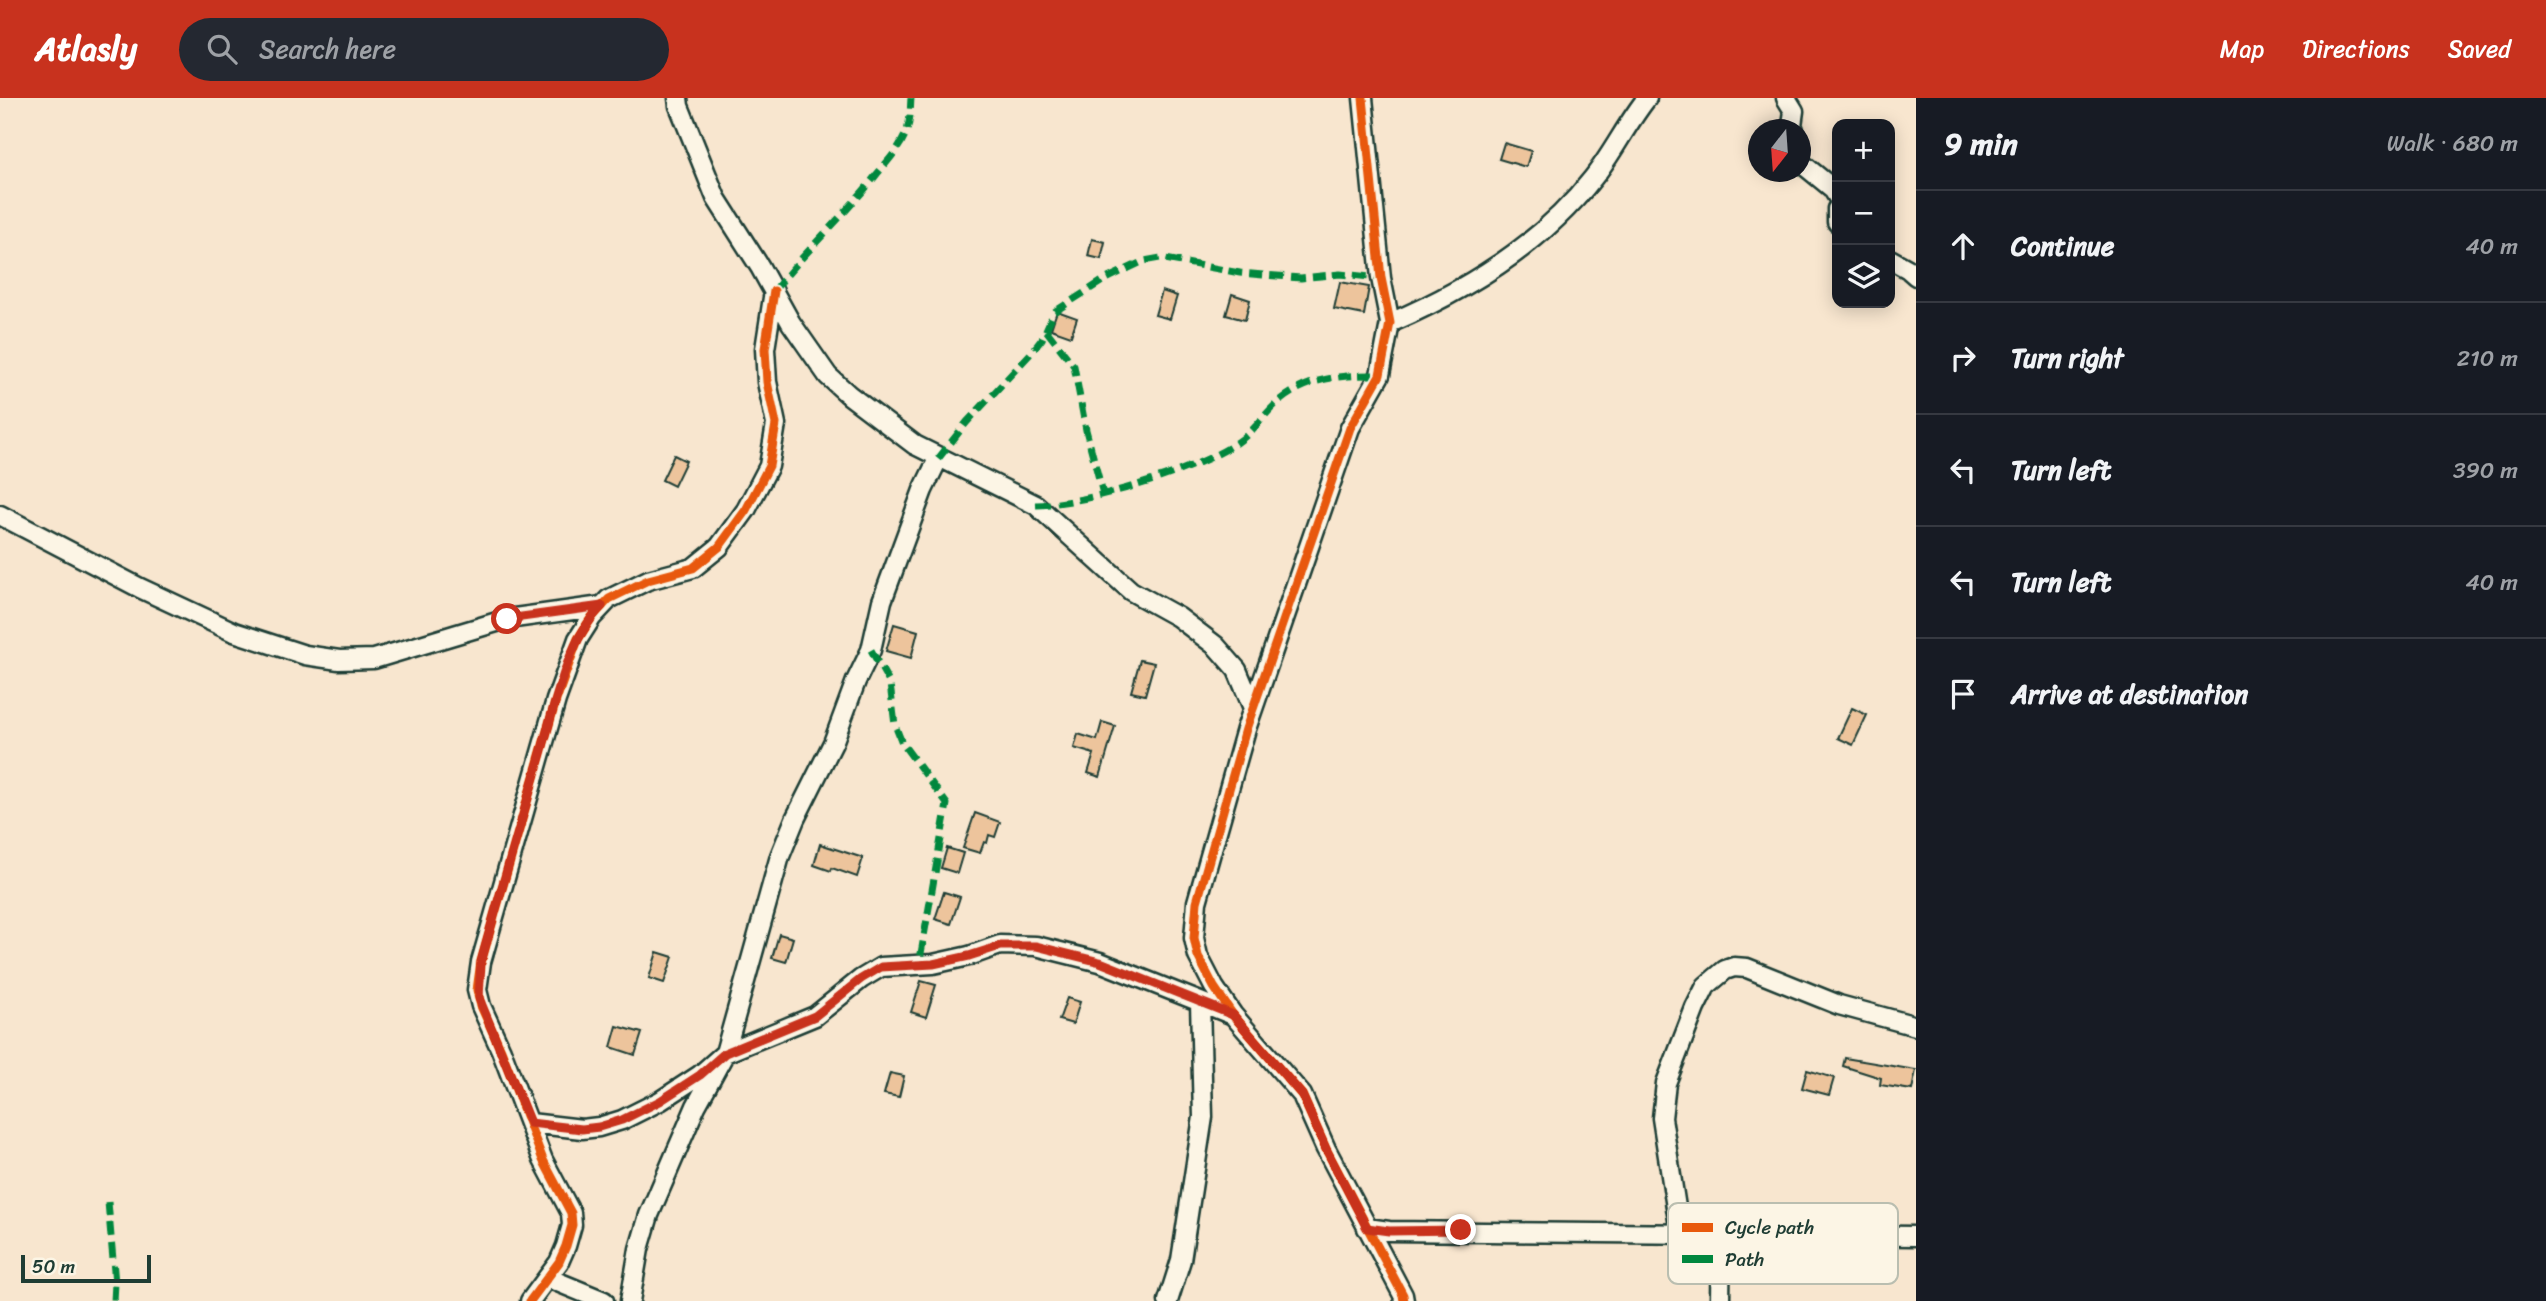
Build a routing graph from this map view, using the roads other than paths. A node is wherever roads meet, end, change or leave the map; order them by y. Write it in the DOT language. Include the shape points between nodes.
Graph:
graph roads {
  1 [pos="678,98"];
  2 [pos="1363,98"];
  3 [pos="1647,98"];
  4 [pos="1786,98"];
  5 [pos="1793,119"];
  6 [pos="1811,170"];
  7 [pos="1832,188"];
  8 [pos="1895,262"];
  9 [pos="1916,276"];
  10 [pos="774,291"];
  11 [pos="1390,323"];
  12 [pos="938,459"];
  13 [pos="0,515"];
  14 [pos="602,606"];
  15 [pos="1253,708"];
  16 [pos="1200,1002"];
  17 [pos="1233,1015"];
  18 [pos="1916,1026"];
  19 [pos="725,1053"];
  20 [pos="530,1123"];
  21 [pos="1675,1203"];
  22 [pos="1367,1228"];
  23 [pos="1668,1233"];
  24 [pos="1898,1236"];
  25 [pos="1916,1236"];
  26 [pos="548,1279"];
  27 [pos="530,1301"];
  28 [pos="604,1301"];
  29 [pos="630,1301"];
  30 [pos="1168,1301"];
  31 [pos="1404,1301"];
  1 -- 10 [label="street" via="716,198"];
  2 -- 11 [label="street" via="1381,278"];
  3 -- 11 [label="street" via="1593,177 1562,213 1510,259"];
  4 -- 5 [label="street" via="1794,111"];
  6 -- 7 [label="street"];
  8 -- 9 [label="street"];
  10 -- 12 [label="street" via="828,376"];
  10 -- 14 [label="street" via="765,363 776,424 769,466 746,510 719,547 693,568 648,580"];
  11 -- 15 [label="street" via="1380,374 1350,428"];
  12 -- 15 [label="street" via="1036,505 1131,591 1178,617 1216,646 1237,670"];
  12 -- 19 [label="street" via="881,601 872,650 780,856"];
  13 -- 14 [label="street" via="234,632 339,660 374,659 507,619"];
  14 -- 20 [label="street" via="578,639 556,700 481,962 479,998"];
  15 -- 17 [label="street" via="1194,923 1198,956"];
  16 -- 17 [label="street"];
  16 -- 19 [label="street" via="1100,962 1036,946 1000,946 933,964 881,967 815,1016"];
  16 -- 30 [label="street" via="1203,1117 1181,1260"];
  17 -- 22 [label="street" via="1302,1095"];
  18 -- 21 [label="street" via="1839,1004 1747,968 1734,967 1716,976 1700,997 1664,1091 1662,1118"];
  19 -- 20 [label="street" via="680,1088 622,1120 582,1129"];
  19 -- 29 [label="street" via="696,1106 642,1235"];
  20 -- 26 [label="street" via="543,1160 571,1213 566,1246"];
  22 -- 23 [label="street"];
  22 -- 31 [label="street"];
  24 -- 25 [label="street"];
  26 -- 27 [label="street"];
  26 -- 28 [label="street"];
}
